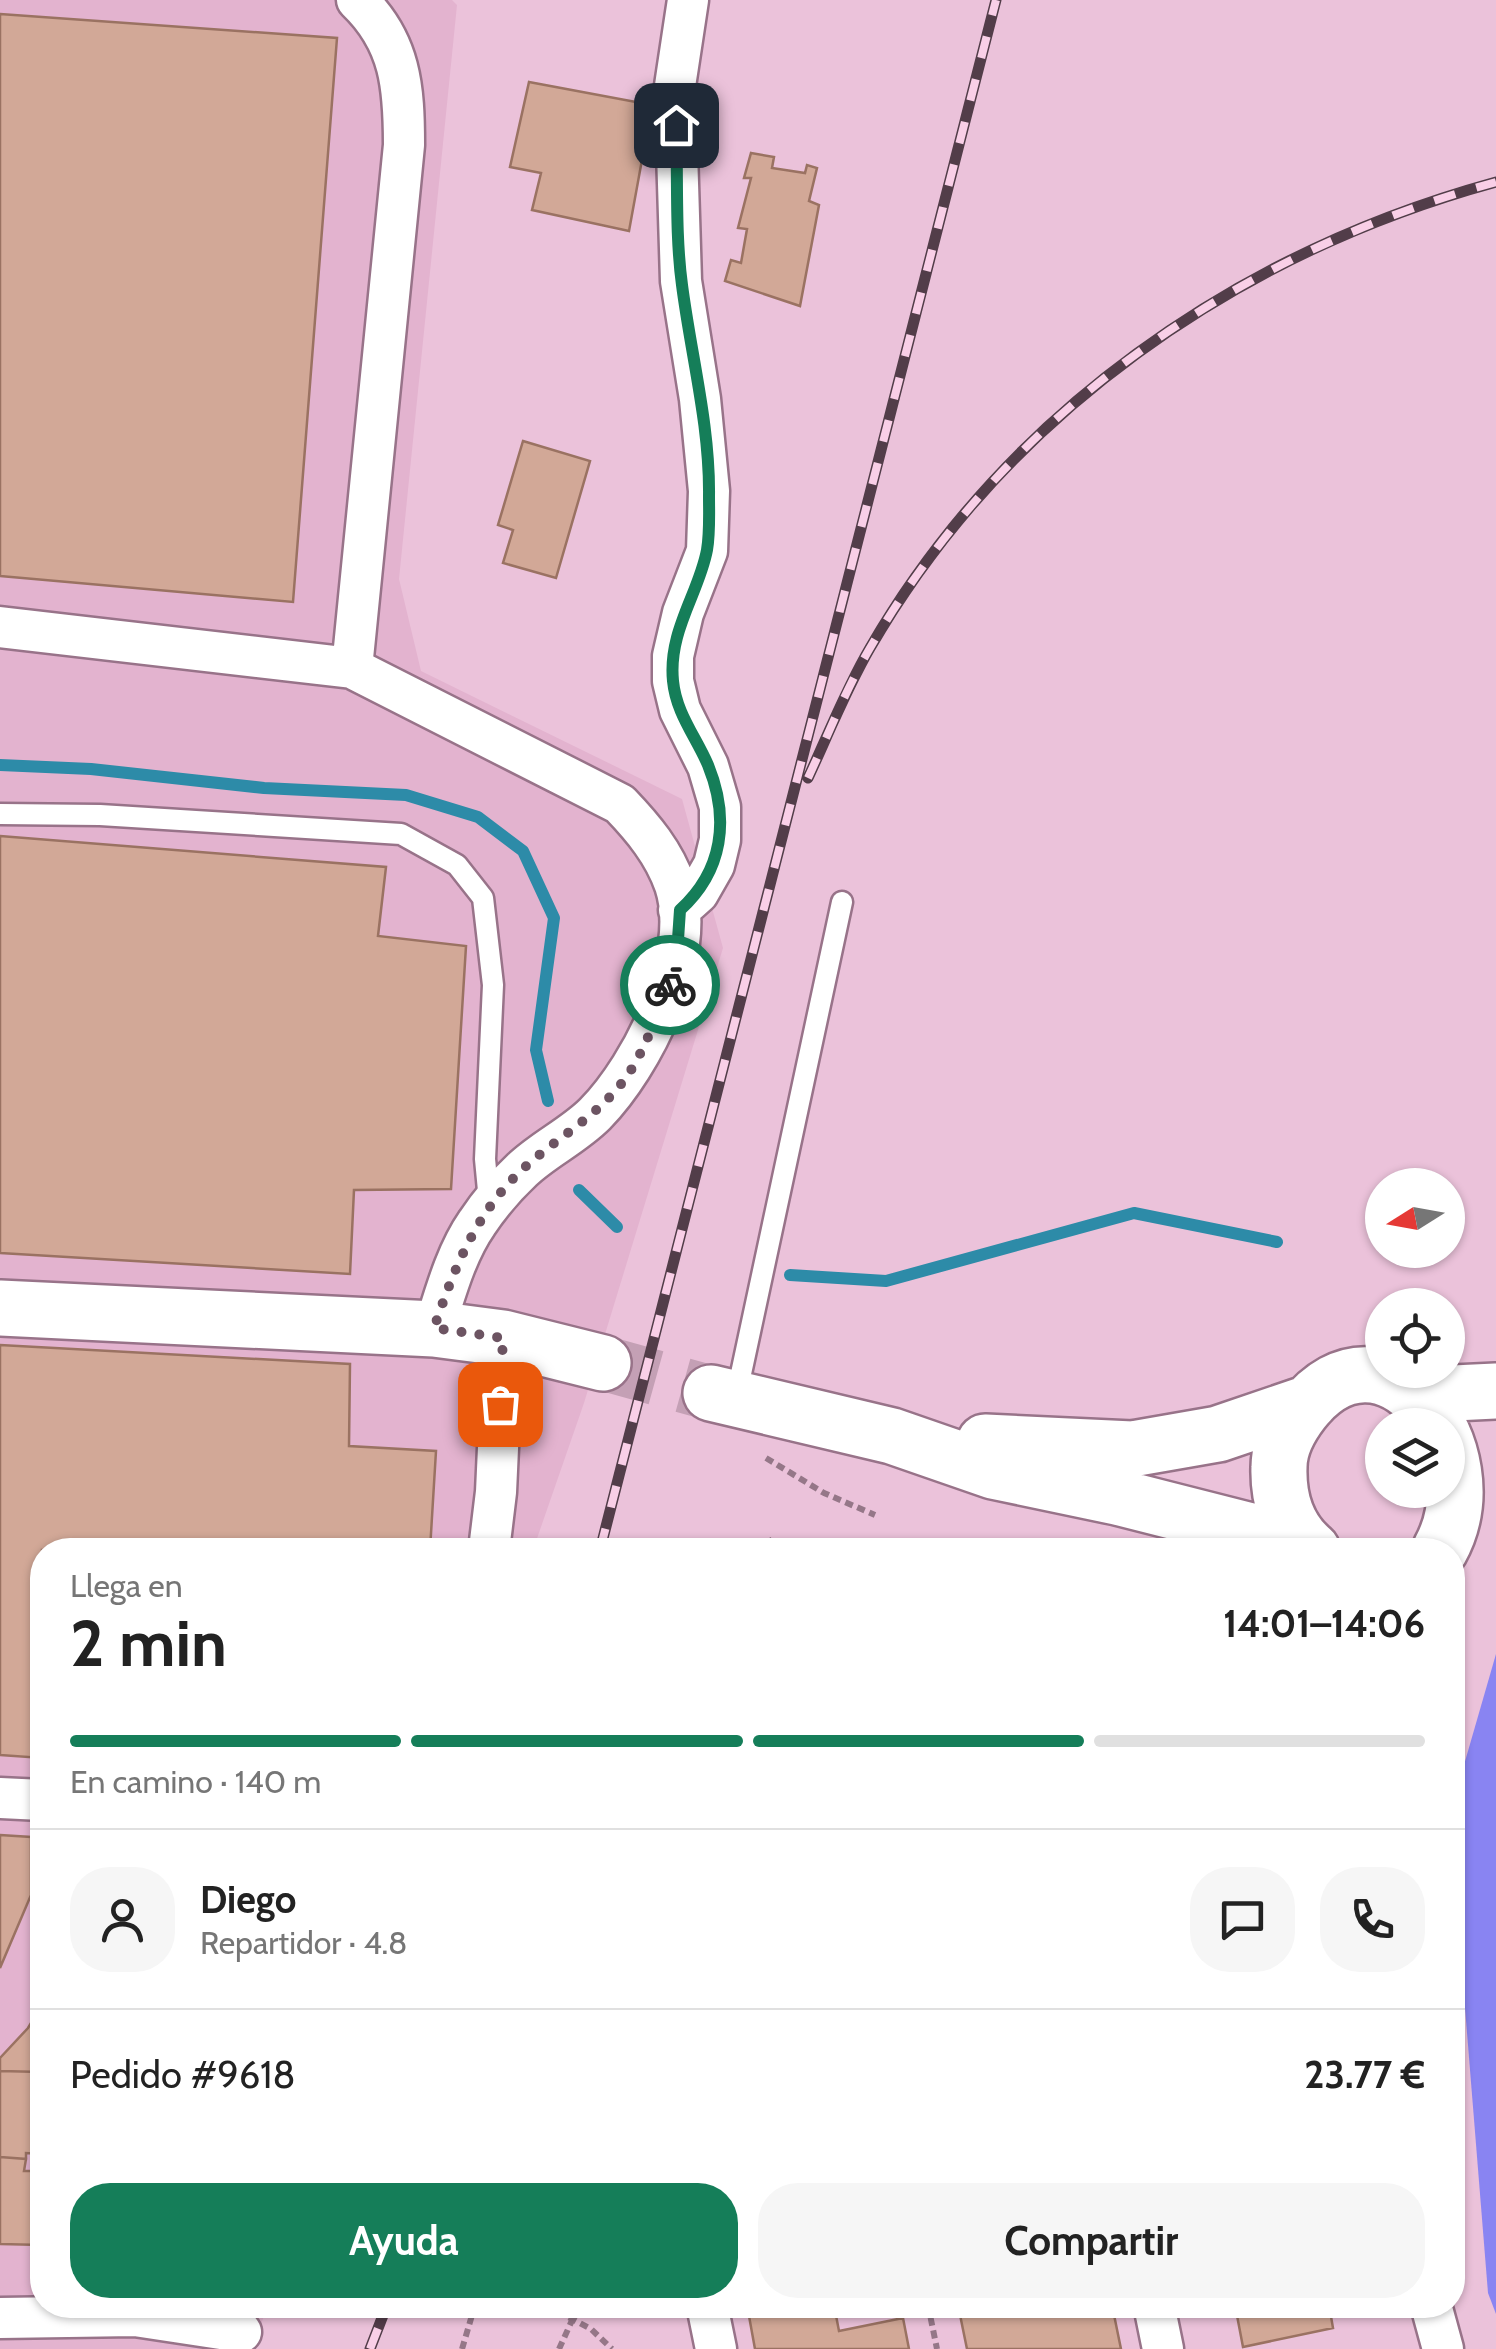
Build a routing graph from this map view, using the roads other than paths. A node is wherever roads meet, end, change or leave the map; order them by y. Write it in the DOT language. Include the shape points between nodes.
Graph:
graph roads {
  1 [pos="356,0"];
  2 [pos="688,0"];
  3 [pos="0,628"];
  4 [pos="352,668"];
  5 [pos="0,814"];
  6 [pos="842,902"];
  7 [pos="680,910"];
  8 [pos="490,1208"];
  9 [pos="0,1308"];
  10 [pos="434,1328"];
  11 [pos="503,1338"];
  12 [pos="602,1363"];
  13 [pos="1496,1392"];
  14 [pos="1433,1394"];
  15 [pos="723,1396"];
  16 [pos="1308,1402"];
  17 [pos="892,1436"];
  18 [pos="1466,1528"];
  19 [pos="490,1538"];
  20 [pos="1271,1538"];
  21 [pos="1302,1538"];
  22 [pos="0,1798"];
  23 [pos="30,1799"];
  24 [pos="0,2318"];
  25 [pos="30,2318"];
  26 [pos="152,2318"];
  27 [pos="710,2318"];
  28 [pos="1157,2318"];
  29 [pos="1435,2318"];
  30 [pos="243,2329"];
  31 [pos="716,2349"];
  32 [pos="1163,2349"];
  33 [pos="1443,2349"];
  1 -- 4 [label="street" via="393,47 404,145"];
  2 -- 7 [label="street" via="674,86 681,281 709,491 707,551 683,613 673,681 720,807 720,840 714,865"];
  3 -- 4 [label="street"];
  4 -- 7 [label="street" via="620,804 652,838"];
  5 -- 8 [label="lane" via="401,834 457,864 483,898 493,985 484,1159"];
  6 -- 15 [label="lane"];
  7 -- 8 [label="street" via="673,978 632,1070 594,1115 522,1170"];
  8 -- 10 [label="street" via="453,1273"];
  9 -- 10 [label="street"];
  10 -- 11 [label="street"];
  11 -- 12 [label="street"];
  11 -- 19 [label="street"];
  13 -- 14 [label="street"];
  14 -- 16 [label="street" via="1409,1382 1369,1377 1330,1387"];
  14 -- 18 [label="street" via="1468,1440 1474,1468"];
  15 -- 17 [label="street"];
  16 -- 17 [label="street" via="1218,1434 1132,1448"];
  16 -- 21 [label="street" via="1279,1458 1278,1490"];
  17 -- 20 [label="street" via="993,1470"];
  22 -- 23 [label="street"];
  24 -- 25 [label="street"];
  26 -- 30 [label="street"];
  27 -- 31 [label="street"];
  28 -- 32 [label="street"];
  29 -- 33 [label="street"];
}
